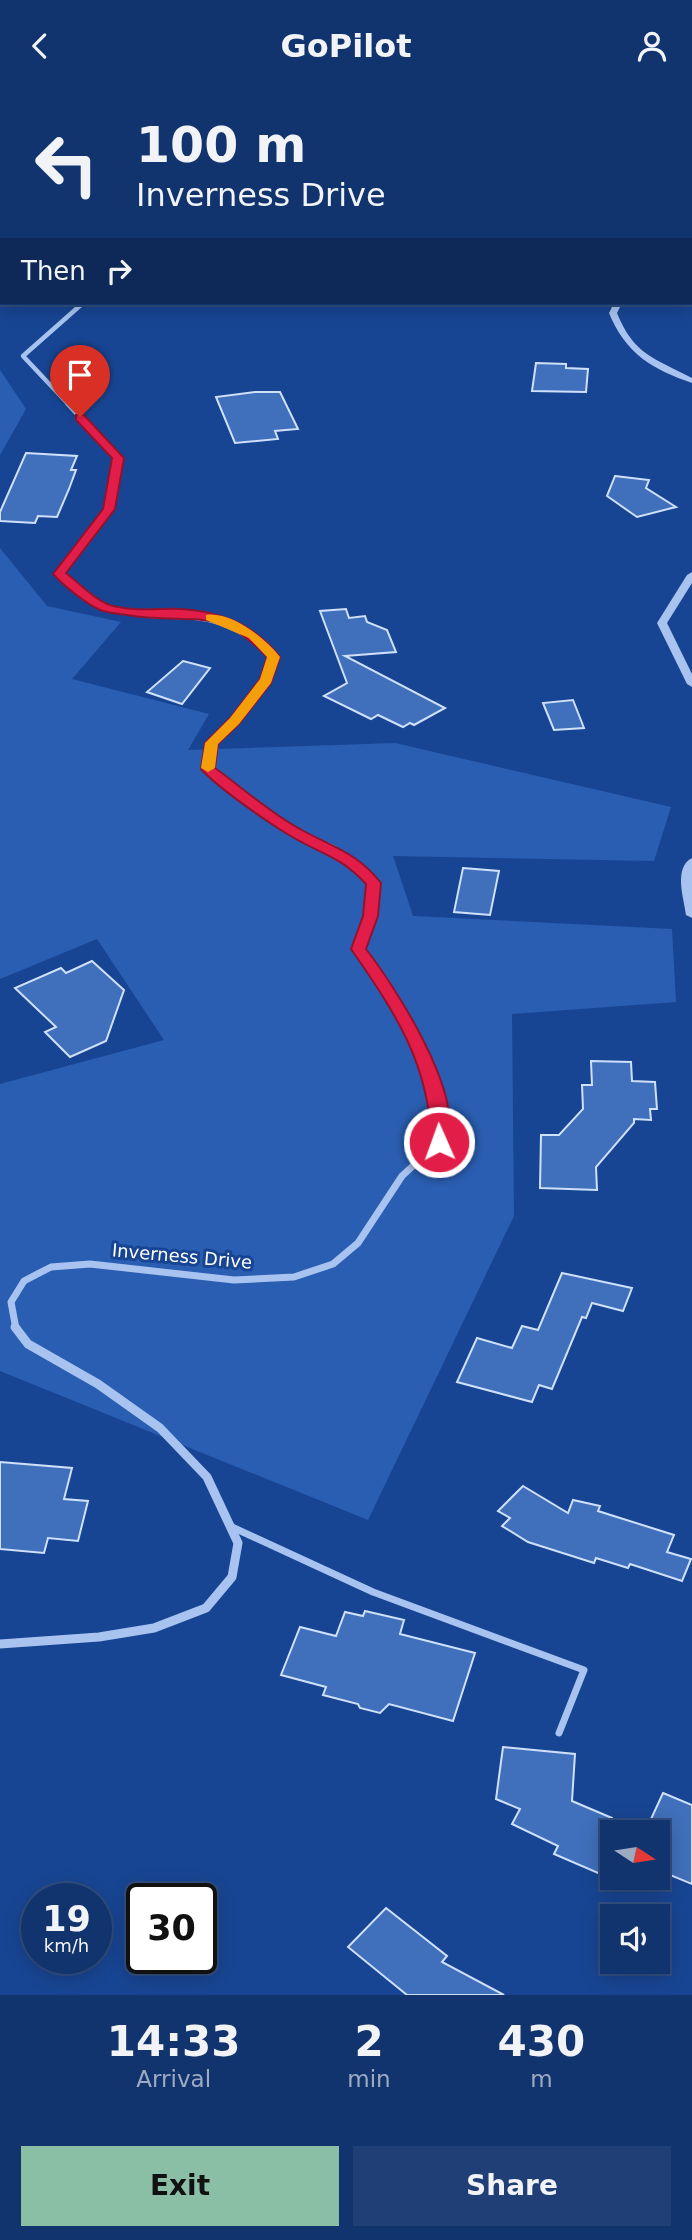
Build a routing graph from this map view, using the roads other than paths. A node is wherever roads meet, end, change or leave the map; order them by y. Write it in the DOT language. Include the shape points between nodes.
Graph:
graph roads {
  1 [pos="81,305"];
  2 [pos="617,305"];
  3 [pos="692,381"];
  4 [pos="692,576"];
  5 [pos="692,684"];
  6 [pos="692,862"];
  7 [pos="692,915"];
  8 [pos="230,1526"];
  9 [pos="0,1644"];
  10 [pos="559,1733"];
  1 -- 8 [label="street, Inverness Drive" via="23,356 118,458 109,509 59,574 104,607 219,619 253,635 273,657 266,680 235,721 211,743 208,769 295,832 356,864 374,883 370,916 358,949 384,983 428,1066 439,1110 439,1142 402,1176 358,1243 333,1264 294,1277 234,1280 90,1263 51,1267 24,1281 11,1302 14,1326 28,1344 98,1384 160,1428 208,1477"];
  2 -- 3 [label="street" via="613,313 627,345"];
  4 -- 5 [label="street" via="662,622"];
  6 -- 7 [label="street" via="686,875"];
  8 -- 9 [label="street, Inverness Drive" via="238,1543 232,1577 206,1608 155,1628"];
  8 -- 10 [label="lane" via="373,1592 584,1670"];
}
